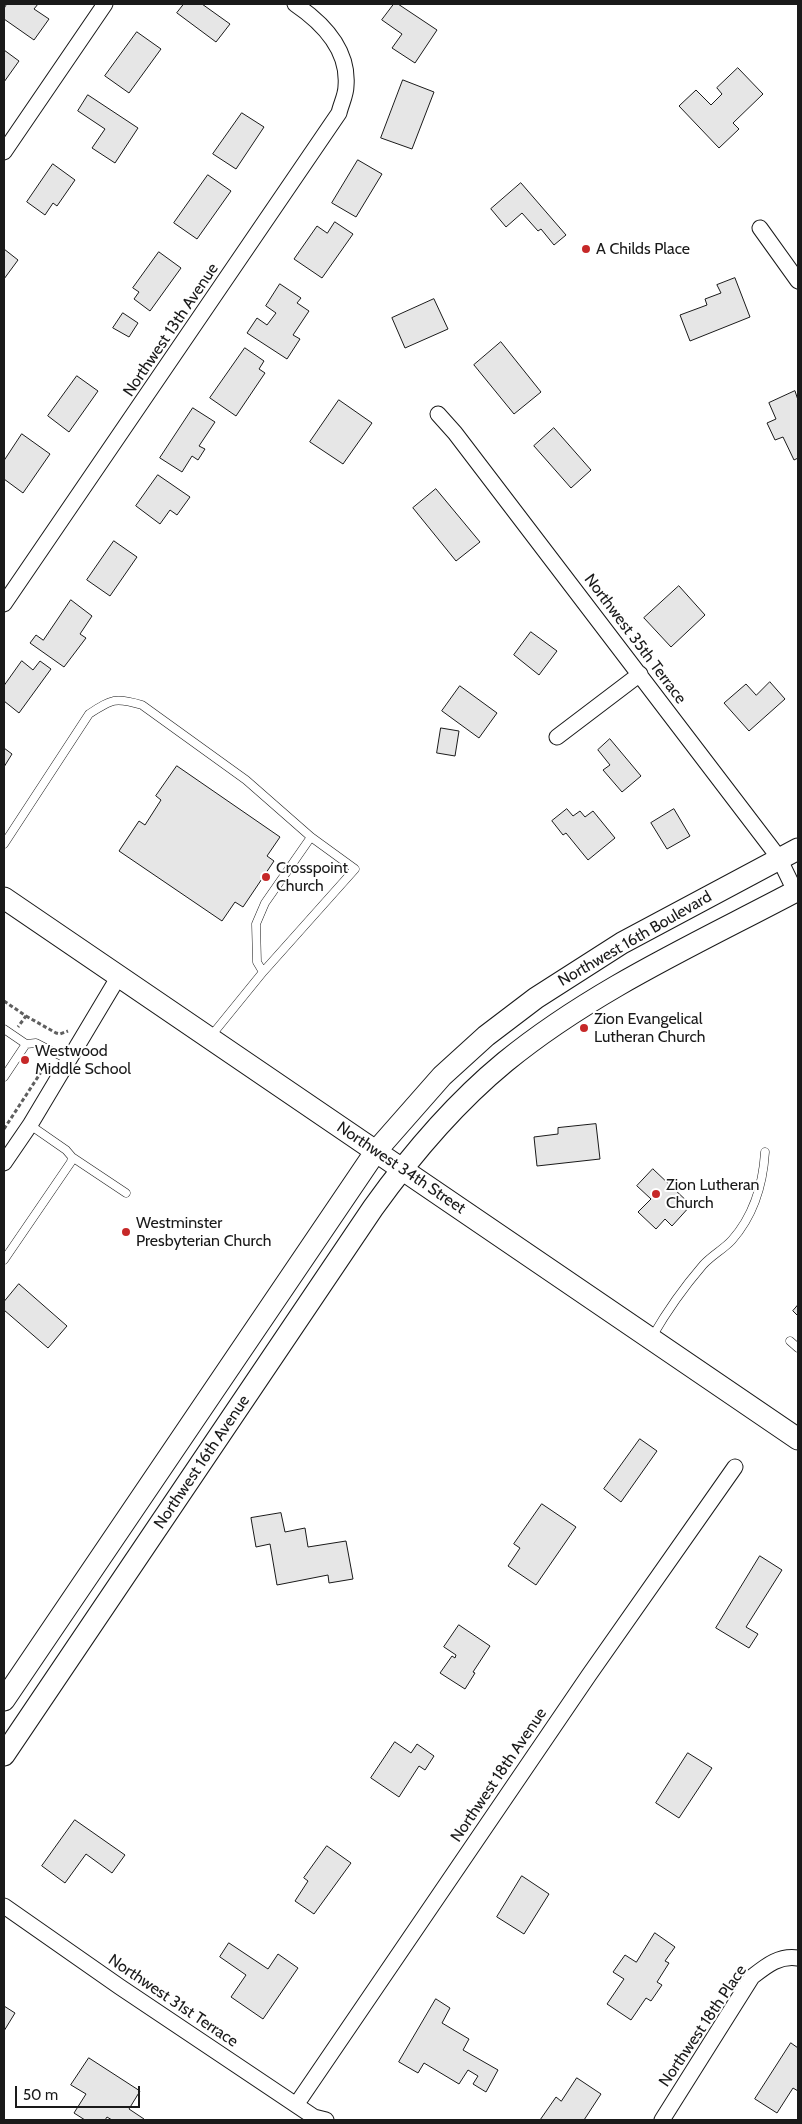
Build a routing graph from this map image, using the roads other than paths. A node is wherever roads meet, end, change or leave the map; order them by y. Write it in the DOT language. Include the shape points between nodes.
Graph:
graph roads {
  1 [pos="105,4"];
  2 [pos="295,4"];
  3 [pos="4,152"];
  4 [pos="760,228"];
  5 [pos="798,281"];
  6 [pos="438,414"];
  7 [pos="4,604"];
  8 [pos="640,674"];
  9 [pos="557,737"];
  10 [pos="311,837"];
  11 [pos="4,844"];
  12 [pos="798,849"];
  13 [pos="779,858"];
  14 [pos="797,890"];
  15 [pos="4,898"];
  16 [pos="263,972"];
  17 [pos="119,976"];
  18 [pos="4,1029"];
  19 [pos="210,1038"];
  20 [pos="26,1044"];
  21 [pos="69,1060"];
  22 [pos="4,1077"];
  23 [pos="30,1125"];
  24 [pos="376,1151"];
  25 [pos="765,1152"];
  26 [pos="72,1158"];
  27 [pos="4,1163"];
  28 [pos="401,1169"];
  29 [pos="126,1194"];
  30 [pos="4,1260"];
  31 [pos="651,1338"];
  32 [pos="790,1341"];
  33 [pos="798,1348"];
  34 [pos="798,1439"];
  35 [pos="735,1467"];
  36 [pos="157,1473"];
  37 [pos="183,1488"];
  38 [pos="4,1700"];
  39 [pos="4,1755"];
  40 [pos="4,1906"];
  41 [pos="798,1958"];
  42 [pos="296,2105"];
  43 [pos="326,2120"];
  44 [pos="662,2120"];
  1 -- 3 [label="street"];
  2 -- 7 [label="street, Northwest 13th Avenue" via="312,15 335,40 346,67 346,87 339,113"];
  4 -- 5 [label="street"];
  6 -- 8 [label="street, Northwest 35th Terrace"];
  8 -- 9 [label="street"];
  8 -- 13 [label="street, Northwest 35th Terrace"];
  10 -- 11 [label="lane" via="246,780 142,706 122,699 108,702 89,714"];
  10 -- 16 [label="lane" via="265,903 256,924 257,962"];
  10 -- 16 [label="lane" via="354,869"];
  12 -- 13 [label="main road, Northwest 16th Boulevard"];
  13 -- 14 [label="street, Northwest 35th Terrace"];
  13 -- 24 [label="main road, Northwest 16th Boulevard" via="622,943 536,998 486,1036 442,1076"];
  14 -- 28 [label="main road, Northwest 16th Boulevard" via="639,973 548,1029 463,1101"];
  15 -- 17 [label="main road, Northwest 34th Street"];
  16 -- 19 [label="lane"];
  17 -- 19 [label="main road, Northwest 34th Street"];
  17 -- 21 [label="street"];
  18 -- 20 [label="lane"];
  19 -- 24 [label="main road, Northwest 34th Street"];
  20 -- 21 [label="lane" via="36,1043"];
  20 -- 22 [label="lane"];
  21 -- 23 [label="street"];
  23 -- 26 [label="lane" via="66,1150"];
  23 -- 27 [label="street"];
  24 -- 28 [label="main road, Northwest 34th Street"];
  24 -- 36 [label="main road, Northwest 16th Avenue"];
  25 -- 31 [label="lane" via="764,1174 753,1208 732,1240 704,1264 669,1308"];
  26 -- 29 [label="lane"];
  26 -- 30 [label="lane" via="70,1166"];
  28 -- 31 [label="main road, Northwest 34th Street"];
  28 -- 37 [label="main road, Northwest 16th Avenue"];
  31 -- 34 [label="main road, Northwest 34th Street"];
  32 -- 33 [label="lane"];
  35 -- 42 [label="street, Northwest 18th Avenue" via="594,1667"];
  36 -- 37 [label="main road"];
  36 -- 38 [label="main road, Northwest 16th Avenue"];
  37 -- 39 [label="main road, Northwest 16th Avenue"];
  40 -- 42 [label="street, Northwest 31st Terrace"];
  41 -- 44 [label="street, Northwest 18th Place" via="780,1959 752,1977"];
  42 -- 43 [label="street, Northwest 31st Terrace" via="314,2117"];
}
